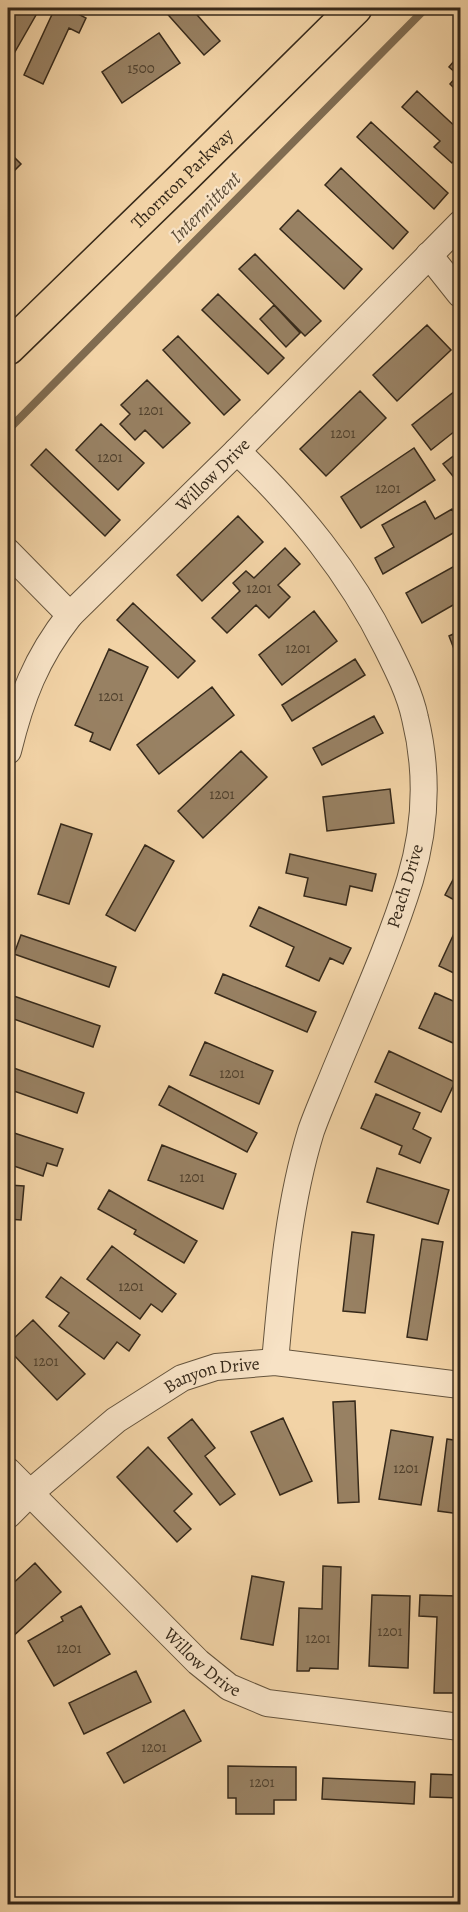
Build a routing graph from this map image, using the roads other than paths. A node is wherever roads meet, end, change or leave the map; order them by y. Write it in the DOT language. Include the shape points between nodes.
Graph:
graph roads {
  1 [pos="355,8"];
  2 [pos="460,224"];
  3 [pos="429,255"];
  4 [pos="460,294"];
  5 [pos="8,348"];
  6 [pos="237,451"];
  7 [pos="8,552"];
  8 [pos="70,615"];
  9 [pos="8,751"];
  10 [pos="275,1362"];
  11 [pos="460,1385"];
  12 [pos="8,1472"];
  13 [pos="30,1493"];
  14 [pos="8,1515"];
  15 [pos="460,1726"];
  1 -- 5 [label="main road, Thornton Parkway"];
  2 -- 3 [label="street, Willow Drive"];
  3 -- 4 [label="street"];
  3 -- 6 [label="street, Willow Drive"];
  6 -- 8 [label="street, Willow Drive"];
  6 -- 10 [label="street, Peach Drive" via="306,522 362,602 399,672 415,716 422,756 424,809 410,880 311,1130 296,1190"];
  7 -- 8 [label="street"];
  8 -- 9 [label="street, Willow Drive" via="30,679"];
  10 -- 11 [label="street, Banyon Drive"];
  10 -- 13 [label="street, Banyon Drive" via="216,1367 182,1378 116,1420"];
  12 -- 13 [label="street, Willow Drive"];
  13 -- 14 [label="street, Banyon Drive"];
  13 -- 15 [label="street, Willow Drive" via="198,1662 229,1687 267,1703"];
}
